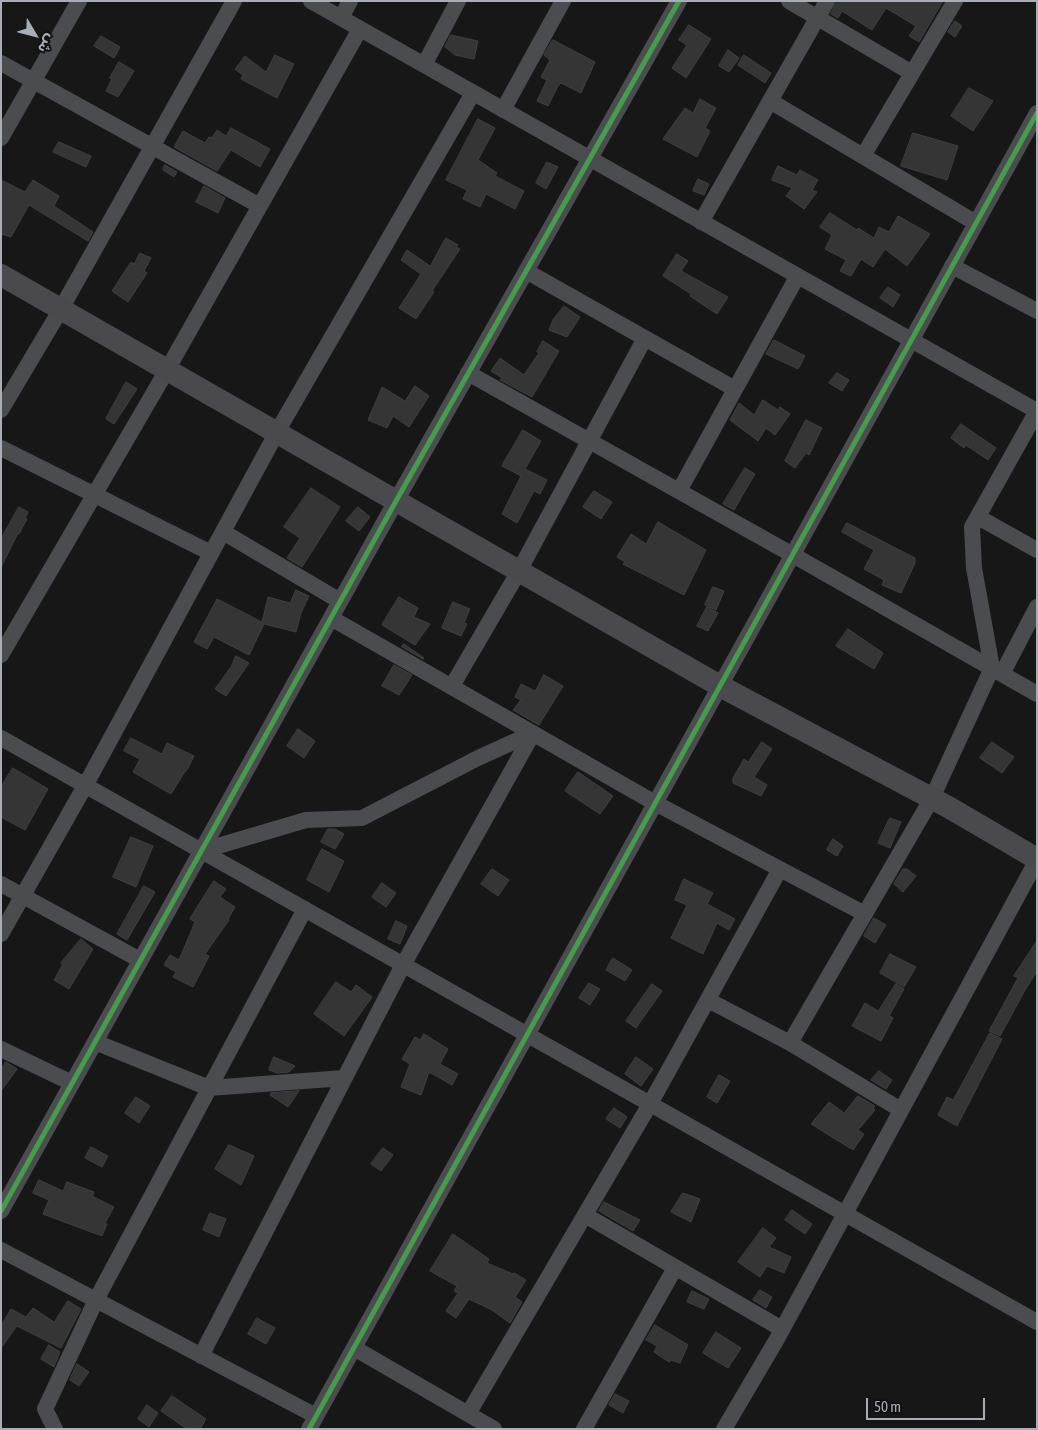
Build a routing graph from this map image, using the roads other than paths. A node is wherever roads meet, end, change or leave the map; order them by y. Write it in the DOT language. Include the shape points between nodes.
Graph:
graph roads {
  1 [pos="79,1"];
  2 [pos="234,1"];
  3 [pos="311,1"];
  4 [pos="350,1"];
  5 [pos="458,1"];
  6 [pos="563,1"];
  7 [pos="678,1"];
  8 [pos="789,1"];
  9 [pos="827,1"];
  10 [pos="954,1"];
  11 [pos="341,18"];
  12 [pos="817,18"];
  13 [pos="360,29"];
  14 [pos="1,63"];
  15 [pos="424,65"];
  16 [pos="912,73"];
  17 [pos="34,81"];
  18 [pos="473,93"];
  19 [pos="770,101"];
  20 [pos="503,110"];
  21 [pos="1037,113"];
  22 [pos="1,138"];
  23 [pos="152,146"];
  24 [pos="863,156"];
  25 [pos="589,159"];
  26 [pos="260,206"];
  27 [pos="701,222"];
  28 [pos="976,223"];
  29 [pos="952,266"];
  30 [pos="526,271"];
  31 [pos="1,275"];
  32 [pos="797,277"];
  33 [pos="61,309"];
  34 [pos="1037,311"];
  35 [pos="645,338"];
  36 [pos="911,341"];
  37 [pos="167,370"];
  38 [pos="468,373"];
  39 [pos="735,389"];
  40 [pos="1,410"];
  41 [pos="1037,411"];
  42 [pos="277,432"];
  43 [pos="590,441"];
  44 [pos="1,448"];
  45 [pos="679,491"];
  46 [pos="94,494"];
  47 [pos="396,501"];
  48 [pos="978,517"];
  49 [pos="223,532"];
  50 [pos="1037,550"];
  51 [pos="211,553"];
  52 [pos="793,555"];
  53 [pos="519,571"];
  54 [pos="340,601"];
  55 [pos="1037,607"];
  56 [pos="331,618"];
  57 [pos="1,655"];
  58 [pos="997,671"];
  59 [pos="452,686"];
  60 [pos="720,686"];
  61 [pos="1037,694"];
  62 [pos="533,733"];
  63 [pos="1,738"];
  64 [pos="85,786"];
  65 [pos="932,798"];
  66 [pos="655,803"];
  67 [pos="201,851"];
  68 [pos="1037,860"];
  69 [pos="780,869"];
  70 [pos="1,884"];
  71 [pos="23,896"];
  72 [pos="305,909"];
  73 [pos="865,914"];
  74 [pos="1,934"];
  75 [pos="140,960"];
  76 [pos="403,965"];
  77 [pos="708,1000"];
  78 [pos="527,1035"];
  79 [pos="95,1042"];
  80 [pos="790,1043"];
  81 [pos="1,1049"];
  82 [pos="344,1078"];
  83 [pos="72,1083"];
  84 [pos="209,1088"];
  85 [pos="650,1104"];
  86 [pos="901,1110"];
  87 [pos="1,1211"];
  88 [pos="845,1214"];
  89 [pos="584,1216"];
  90 [pos="1,1250"];
  91 [pos="674,1268"];
  92 [pos="96,1300"];
  93 [pos="1037,1322"];
  94 [pos="782,1329"];
  95 [pos="354,1348"];
  96 [pos="201,1356"];
  97 [pos="468,1414"];
  98 [pos="313,1423"];
  99 [pos="55,1429"];
  100 [pos="494,1429"];
  101 [pos="584,1429"];
  102 [pos="724,1429"];
  1 -- 17 [label="street"];
  2 -- 23 [label="street"];
  3 -- 11 [label="street"];
  4 -- 11 [label="street"];
  5 -- 15 [label="street"];
  6 -- 20 [label="street"];
  7 -- 25 [label="street"];
  8 -- 12 [label="street"];
  9 -- 12 [label="street"];
  10 -- 16 [label="street"];
  11 -- 13 [label="street"];
  12 -- 16 [label="street"];
  12 -- 19 [label="street"];
  13 -- 15 [label="street"];
  13 -- 26 [label="street"];
  14 -- 17 [label="street"];
  15 -- 18 [label="street"];
  16 -- 24 [label="street"];
  17 -- 22 [label="street"];
  17 -- 23 [label="street"];
  18 -- 20 [label="street"];
  18 -- 42 [label="street"];
  19 -- 24 [label="street"];
  19 -- 27 [label="street"];
  20 -- 25 [label="street"];
  21 -- 28 [label="street"];
  23 -- 26 [label="street"];
  23 -- 33 [label="street"];
  24 -- 28 [label="street"];
  25 -- 27 [label="street"];
  25 -- 30 [label="street"];
  26 -- 37 [label="street"];
  27 -- 32 [label="street"];
  28 -- 29 [label="street"];
  29 -- 34 [label="street"];
  29 -- 36 [label="street"];
  30 -- 35 [label="street"];
  30 -- 38 [label="street"];
  31 -- 33 [label="street"];
  32 -- 36 [label="street"];
  32 -- 39 [label="street"];
  33 -- 37 [label="street"];
  33 -- 40 [label="street"];
  35 -- 39 [label="street"];
  35 -- 43 [label="street"];
  36 -- 41 [label="street"];
  36 -- 52 [label="street"];
  37 -- 42 [label="street"];
  37 -- 46 [label="street"];
  38 -- 43 [label="street"];
  38 -- 47 [label="street"];
  39 -- 45 [label="street"];
  41 -- 48 [label="street"];
  42 -- 47 [label="street"];
  42 -- 49 [label="street"];
  43 -- 45 [label="street"];
  43 -- 53 [label="street"];
  44 -- 46 [label="street"];
  45 -- 52 [label="street"];
  46 -- 51 [label="street"];
  46 -- 57 [label="street"];
  47 -- 53 [label="street"];
  47 -- 54 [label="street"];
  48 -- 50 [label="street"];
  48 -- 58 [label="street" via="972,527 974,568"];
  49 -- 51 [label="street"];
  49 -- 54 [label="street"];
  51 -- 64 [label="street"];
  52 -- 58 [label="street"];
  52 -- 60 [label="street"];
  53 -- 59 [label="street"];
  53 -- 60 [label="street"];
  54 -- 56 [label="street"];
  55 -- 58 [label="street"];
  56 -- 59 [label="street"];
  56 -- 67 [label="street"];
  58 -- 61 [label="street"];
  58 -- 65 [label="street"];
  59 -- 62 [label="street"];
  60 -- 65 [label="street"];
  60 -- 66 [label="street"];
  62 -- 66 [label="street"];
  62 -- 67 [label="street" via="362,818 306,820"];
  62 -- 76 [label="street"];
  63 -- 64 [label="street"];
  64 -- 67 [label="street"];
  64 -- 71 [label="street"];
  65 -- 68 [label="street"];
  65 -- 73 [label="street"];
  66 -- 69 [label="street"];
  66 -- 78 [label="street"];
  67 -- 72 [label="street"];
  67 -- 75 [label="street"];
  68 -- 86 [label="street"];
  69 -- 73 [label="street"];
  69 -- 77 [label="street"];
  70 -- 71 [label="street"];
  71 -- 74 [label="street"];
  71 -- 75 [label="street"];
  72 -- 76 [label="street"];
  72 -- 84 [label="street"];
  73 -- 80 [label="street"];
  75 -- 79 [label="street"];
  76 -- 78 [label="street"];
  76 -- 82 [label="street"];
  77 -- 80 [label="street"];
  77 -- 85 [label="street"];
  78 -- 85 [label="street"];
  78 -- 95 [label="street"];
  79 -- 83 [label="street"];
  79 -- 84 [label="street"];
  80 -- 86 [label="street"];
  81 -- 83 [label="street"];
  82 -- 84 [label="street"];
  82 -- 96 [label="street"];
  83 -- 87 [label="street"];
  84 -- 92 [label="street"];
  85 -- 88 [label="street"];
  85 -- 89 [label="street"];
  86 -- 88 [label="street"];
  88 -- 93 [label="street"];
  88 -- 94 [label="street"];
  89 -- 91 [label="street"];
  89 -- 97 [label="street"];
  90 -- 92 [label="street"];
  91 -- 94 [label="street"];
  91 -- 101 [label="street"];
  92 -- 96 [label="street"];
  92 -- 99 [label="street" via="45,1409"];
  94 -- 102 [label="street"];
  95 -- 97 [label="street"];
  95 -- 98 [label="street"];
  96 -- 98 [label="street"];
  97 -- 100 [label="street"];
}
